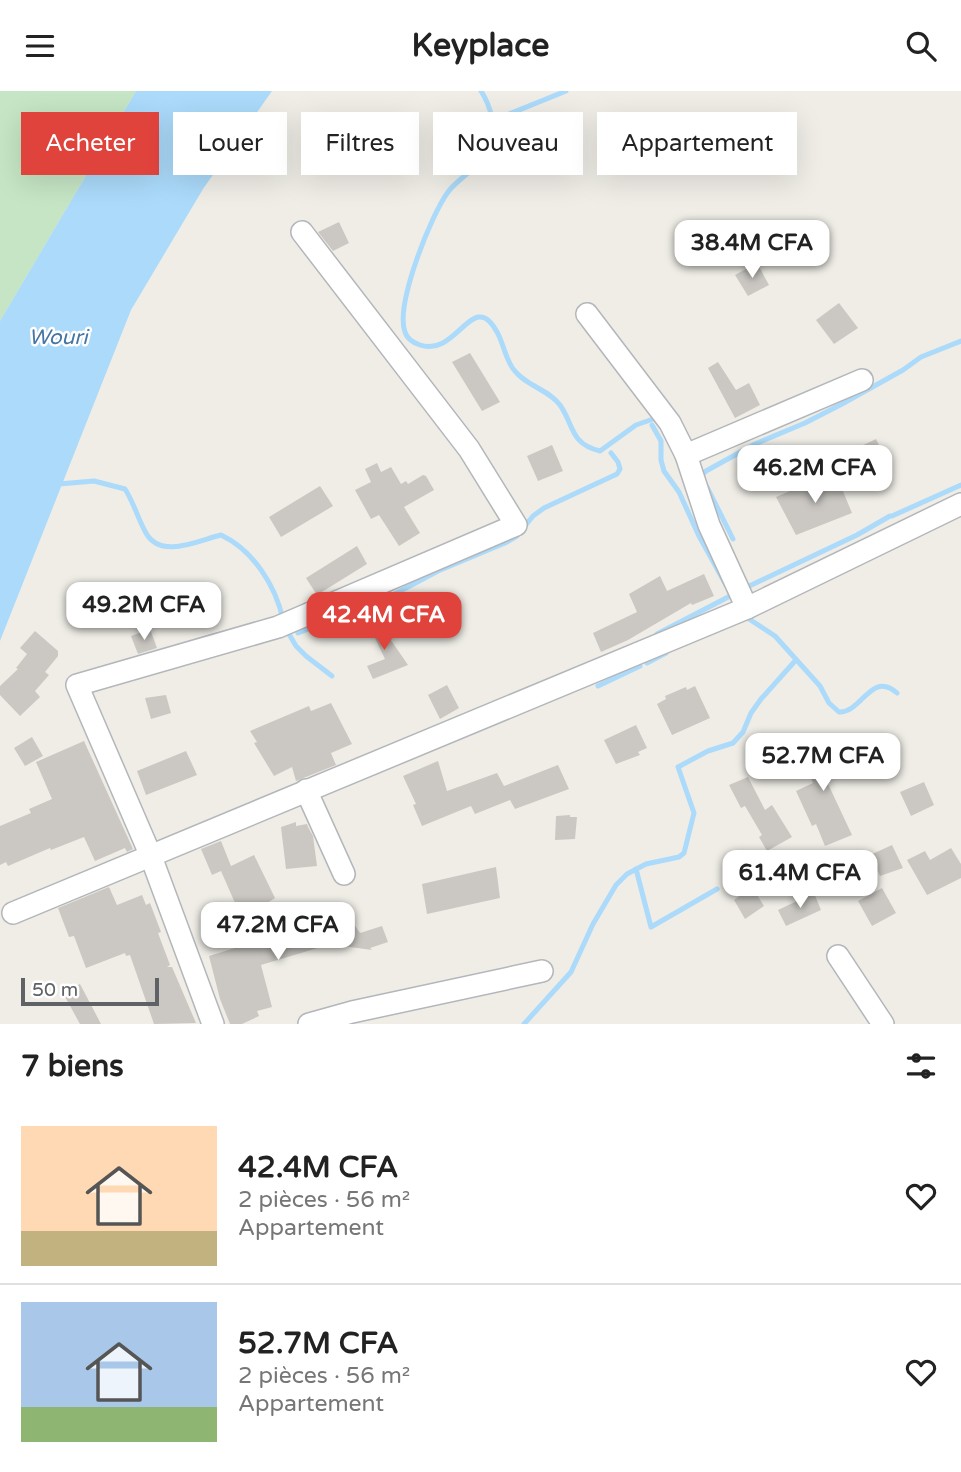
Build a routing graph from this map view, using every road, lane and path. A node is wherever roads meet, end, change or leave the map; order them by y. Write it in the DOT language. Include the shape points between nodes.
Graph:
graph roads {
  1 [pos="302,232"];
  2 [pos="587,314"];
  3 [pos="862,380"];
  4 [pos="686,455"];
  5 [pos="961,504"];
  6 [pos="747,608"];
  7 [pos="306,790"];
  8 [pos="150,854"];
  9 [pos="344,874"];
  10 [pos="13,913"];
  11 [pos="838,956"];
  12 [pos="542,971"];
  13 [pos="213,1024"];
  14 [pos="309,1024"];
  15 [pos="883,1024"];
  1 -- 8 [label="street" via="469,449 516,525 278,627 77,685"];
  2 -- 4 [label="street" via="670,423"];
  3 -- 4 [label="street"];
  4 -- 6 [label="street" via="709,525"];
  5 -- 6 [label="street"];
  6 -- 7 [label="street"];
  7 -- 8 [label="street"];
  7 -- 9 [label="street"];
  8 -- 10 [label="street"];
  8 -- 13 [label="street"];
  11 -- 15 [label="street"];
  12 -- 14 [label="street"];
}
